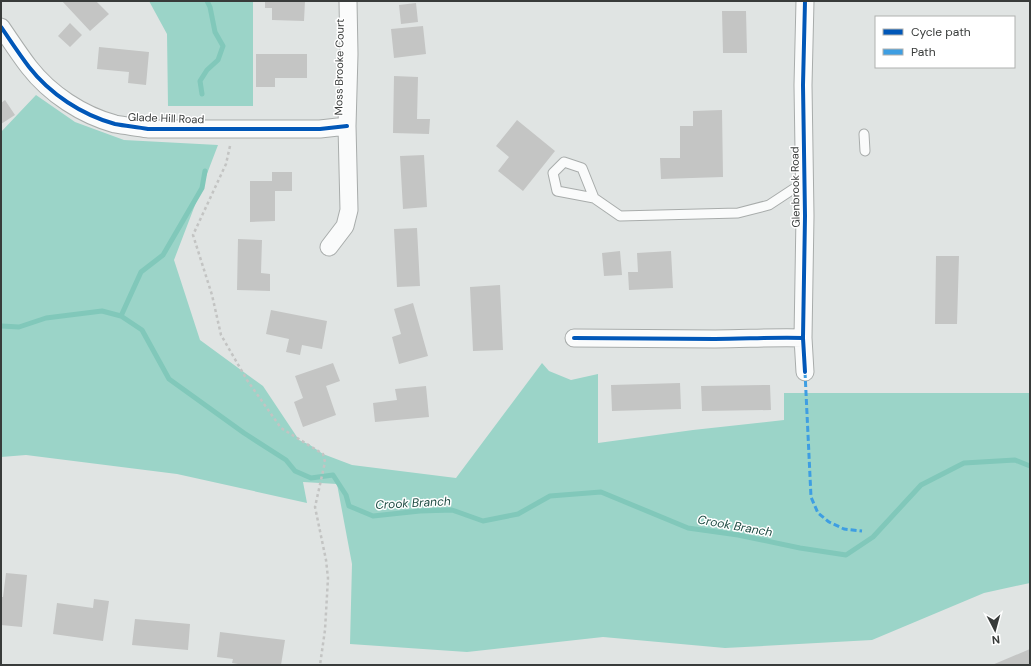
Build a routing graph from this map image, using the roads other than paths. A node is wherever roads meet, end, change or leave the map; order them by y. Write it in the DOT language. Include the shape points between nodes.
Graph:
graph roads {
  1 [pos="348,1"];
  2 [pos="805,1"];
  3 [pos="1,27"];
  4 [pos="347,126"];
  5 [pos="864,134"];
  6 [pos="865,151"];
  7 [pos="804,182"];
  8 [pos="594,198"];
  9 [pos="329,248"];
  10 [pos="574,338"];
  11 [pos="803,338"];
  12 [pos="806,372"];
  1 -- 4 [label="street, Moss Brooke Court"];
  2 -- 7 [label="street, Glenbrook Road"];
  3 -- 4 [label="street, Glade Hill Road" via="29,68 52,91 81,110 114,123 148,129 320,129"];
  4 -- 9 [label="street, Moss Brooke Court" via="349,210 345,226"];
  5 -- 6 [label="lane"];
  7 -- 8 [label="lane" via="769,205 738,212 620,216"];
  7 -- 11 [label="street, Glenbrook Road"];
  8 -- 8 [label="lane" via="582,168 564,162 553,173 557,191"];
  10 -- 11 [label="street"];
  11 -- 12 [label="street, Glenbrook Road"];
}
